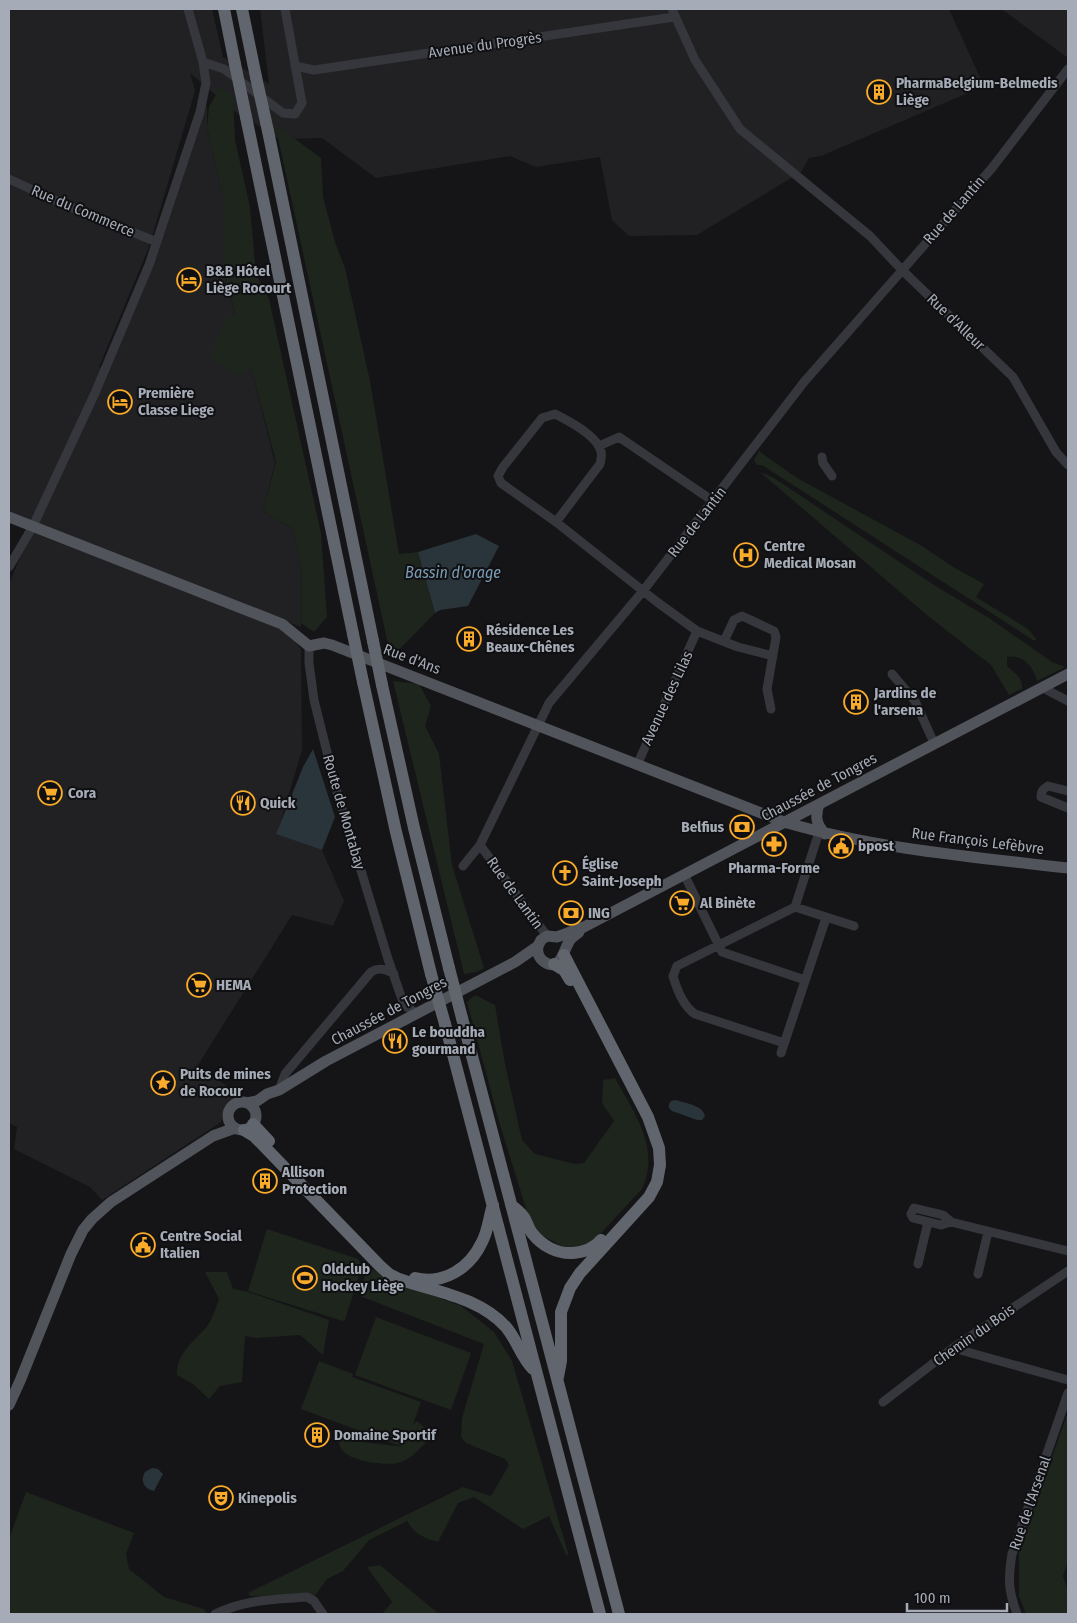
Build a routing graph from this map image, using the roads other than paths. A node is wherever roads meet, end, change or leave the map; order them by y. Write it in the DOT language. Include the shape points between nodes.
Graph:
graph roads {
  1 [pos="188,9"];
  2 [pos="224,9"];
  3 [pos="242,9"];
  4 [pos="285,9"];
  5 [pos="673,13"];
  6 [pos="203,62"];
  7 [pos="296,66"];
  8 [pos="1068,69"];
  9 [pos="9,179"];
  10 [pos="157,242"];
  11 [pos="902,270"];
  12 [pos="599,446"];
  13 [pos="822,457"];
  14 [pos="1068,465"];
  15 [pos="832,476"];
  16 [pos="713,501"];
  17 [pos="9,517"];
  18 [pos="556,522"];
  19 [pos="33,526"];
  20 [pos="9,567"];
  21 [pos="643,591"];
  22 [pos="698,630"];
  23 [pos="724,640"];
  24 [pos="309,646"];
  25 [pos="773,656"];
  26 [pos="892,674"];
  27 [pos="1068,674"];
  28 [pos="1043,688"];
  29 [pos="1068,701"];
  30 [pos="771,709"];
  31 [pos="537,726"];
  32 [pos="934,743"];
  33 [pos="637,765"];
  34 [pos="1068,791"];
  35 [pos="819,804"];
  36 [pos="1068,808"];
  37 [pos="765,815"];
  38 [pos="784,822"];
  39 [pos="763,833"];
  40 [pos="822,833"];
  41 [pos="480,845"];
  42 [pos="463,866"];
  43 [pos="1068,868"];
  44 [pos="684,874"];
  45 [pos="795,907"];
  46 [pos="826,918"];
  47 [pos="854,926"];
  48 [pos="584,927"];
  49 [pos="552,937"];
  50 [pos="718,945"];
  51 [pos="538,952"];
  52 [pos="565,954"];
  53 [pos="554,964"];
  54 [pos="394,974"];
  55 [pos="805,980"];
  56 [pos="416,1013"];
  57 [pos="784,1042"];
  58 [pos="781,1053"];
  59 [pos="279,1090"];
  60 [pos="247,1103"];
  61 [pos="228,1118"];
  62 [pos="247,1124"];
  63 [pos="213,1136"];
  64 [pos="493,1204"];
  65 [pos="511,1205"];
  66 [pos="928,1222"];
  67 [pos="951,1222"];
  68 [pos="988,1232"];
  69 [pos="1068,1251"];
  70 [pos="918,1264"];
  71 [pos="1068,1271"];
  72 [pos="978,1274"];
  73 [pos="953,1348"];
  74 [pos="538,1373"];
  75 [pos="1068,1380"];
  76 [pos="557,1382"];
  77 [pos="1068,1393"];
  78 [pos="883,1402"];
  79 [pos="9,1405"];
  80 [pos="215,1614"];
  81 [pos="323,1614"];
  82 [pos="600,1614"];
  83 [pos="619,1614"];
  84 [pos="1017,1614"];
  1 -- 6 [label="street"];
  2 -- 64 [label="highway, bridge" via="396,832"];
  3 -- 65 [label="highway, bridge" via="382,686 414,828"];
  4 -- 7 [label="street"];
  5 -- 7 [label="street, Avenue du Progrès" via="314,70"];
  5 -- 11 [label="street, Rue d'Alleur" via="695,60 740,129 870,236"];
  6 -- 7 [label="street" via="224,69 283,113 295,114 302,102"];
  6 -- 10 [label="street" via="205,91"];
  8 -- 11 [label="street, Rue de Lantin" via="992,168"];
  9 -- 10 [label="street, Rue du Commerce"];
  10 -- 19 [label="street" via="95,393"];
  11 -- 14 [label="street, Rue d'Alleur" via="1014,377 1056,452"];
  11 -- 16 [label="street, Rue de Lantin" via="804,382"];
  12 -- 16 [label="street" via="619,437"];
  12 -- 18 [label="street" via="602,453 600,464"];
  12 -- 18 [label="street" via="570,421 555,414 542,418 503,467 498,476 501,483"];
  13 -- 15 [label="street"];
  16 -- 21 [label="street, Rue de Lantin"];
  17 -- 19 [label="main road"];
  18 -- 21 [label="street"];
  19 -- 20 [label="street"];
  19 -- 24 [label="main road" via="275,621"];
  21 -- 22 [label="street"];
  21 -- 31 [label="street, Rue de Lantin" via="549,703"];
  22 -- 23 [label="street"];
  22 -- 33 [label="street, Avenue des Lilas"];
  23 -- 25 [label="street"];
  23 -- 25 [label="street" via="734,620 742,616 774,631"];
  24 -- 31 [label="main road, Rue d'Ans" via="332,645"];
  24 -- 54 [label="street, Route de Montabay" via="317,715 346,822"];
  25 -- 30 [label="street" via="767,689"];
  26 -- 32 [label="street" via="915,701"];
  27 -- 28 [label="main road, Chaussée de Tongres"];
  28 -- 29 [label="street"];
  28 -- 32 [label="main road, Chaussée de Tongres"];
  31 -- 33 [label="main road, Rue d'Ans"];
  31 -- 41 [label="street, Rue de Lantin"];
  32 -- 35 [label="main road, Chaussée de Tongres"];
  33 -- 37 [label="main road, Rue d'Ans"];
  34 -- 36 [label="street" via="1048,786 1041,797"];
  35 -- 38 [label="main road, Chaussée de Tongres"];
  35 -- 40 [label="main road" via="816,820"];
  37 -- 38 [label="main road, Rue d'Ans"];
  37 -- 39 [label="main road"];
  38 -- 39 [label="main road, Chaussée de Tongres"];
  38 -- 40 [label="main road, Rue François Lefèbvre"];
  39 -- 44 [label="main road, Chaussée de Tongres"];
  40 -- 43 [label="main road, Rue François Lefèbvre" via="949,854"];
  40 -- 45 [label="street"];
  41 -- 42 [label="street"];
  41 -- 49 [label="street, Rue de Lantin"];
  44 -- 48 [label="main road, Chaussée de Tongres"];
  44 -- 50 [label="street"];
  45 -- 46 [label="street"];
  45 -- 50 [label="street"];
  46 -- 47 [label="street"];
  46 -- 55 [label="street"];
  48 -- 49 [label="main road, Chaussée de Tongres"];
  48 -- 52 [label="main road, Chaussée de Tongres" via="569,941"];
  49 -- 51 [label="main road, Chaussée de Tongres" via="541,940"];
  49 -- 52 [label="main road" via="564,943"];
  50 -- 55 [label="street" via="722,952"];
  50 -- 57 [label="street" via="678,966 675,971 676,987 688,1009"];
  51 -- 53 [label="main road" via="545,963"];
  51 -- 56 [label="main road, Chaussée de Tongres"];
  52 -- 53 [label="main road, Chaussée de Tongres"];
  52 -- 76 [label="highway" via="648,1116 659,1148 660,1166 657,1182 649,1197 570,1288 561,1312 561,1361"];
  53 -- 65 [label="highway" via="570,979 646,1127 654,1165 644,1194 589,1250 567,1253 549,1248"];
  54 -- 56 [label="street, Route de Montabay" via="403,1002"];
  54 -- 59 [label="street" via="380,969 371,972 285,1074"];
  55 -- 57 [label="street"];
  56 -- 59 [label="main road, Chaussée de Tongres"];
  57 -- 58 [label="street"];
  59 -- 60 [label="main road, Chaussée de Tongres"];
  59 -- 62 [label="main road, Chaussée de Tongres"];
  60 -- 61 [label="main road" via="235,1104 230,1108"];
  60 -- 62 [label="main road" via="253,1108"];
  61 -- 62 [label="main road" via="230,1123"];
  61 -- 63 [label="main road"];
  62 -- 63 [label="main road"];
  62 -- 64 [label="highway" via="383,1262 410,1277 441,1279 461,1269 482,1243"];
  62 -- 74 [label="highway" via="254,1136 385,1270 399,1279 485,1309 507,1328 527,1363"];
  63 -- 79 [label="main road" via="111,1202 83,1230 70,1254"];
  64 -- 74 [label="highway"];
  65 -- 76 [label="highway"];
  66 -- 67 [label="street" via="941,1225"];
  66 -- 67 [label="street" via="913,1218 914,1208 944,1215"];
  66 -- 70 [label="street"];
  67 -- 68 [label="street"];
  68 -- 69 [label="street"];
  68 -- 72 [label="street"];
  71 -- 73 [label="street, Chemin du Bois"];
  73 -- 75 [label="street"];
  73 -- 78 [label="street, Chemin du Bois"];
  74 -- 82 [label="highway"];
  76 -- 83 [label="highway"];
  77 -- 84 [label="street, Rue de l'Arsenal" via="1012,1554 1010,1595"];
  80 -- 81 [label="street" via="244,1603 307,1597"];
}
